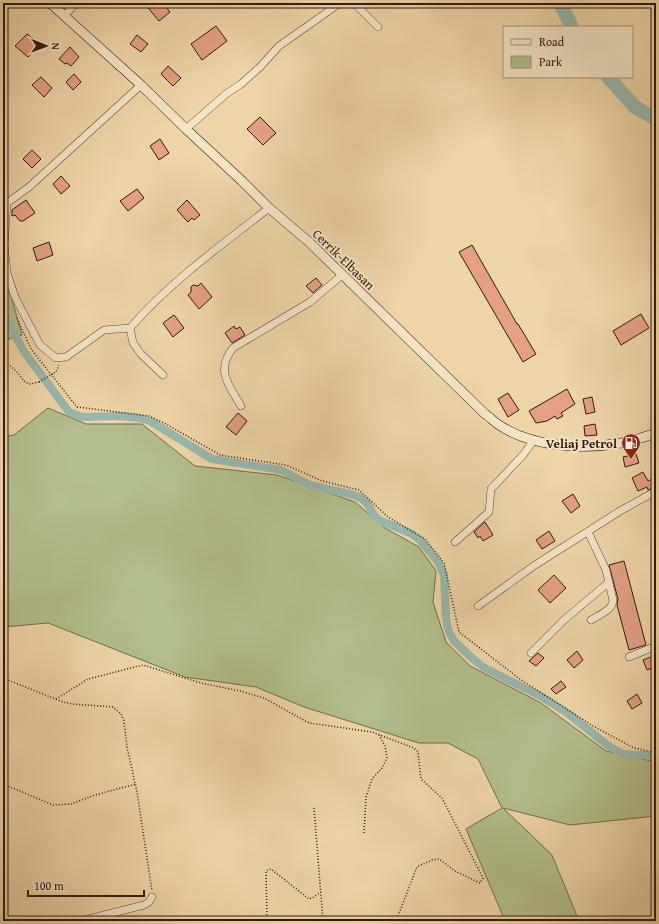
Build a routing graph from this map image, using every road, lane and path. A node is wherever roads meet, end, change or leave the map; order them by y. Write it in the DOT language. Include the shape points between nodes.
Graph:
graph roads {
  1 [pos="50,3"];
  2 [pos="76,3"];
  3 [pos="340,3"];
  4 [pos="354,3"];
  5 [pos="64,16"];
  6 [pos="378,27"];
  7 [pos="141,85"];
  8 [pos="186,129"];
  9 [pos="269,208"];
  10 [pos="342,274"];
  11 [pos="15,315"];
  12 [pos="130,328"];
  13 [pos="3,360"];
  14 [pos="54,373"];
  15 [pos="163,375"];
  16 [pos="241,406"];
  17 [pos="656,433"];
  18 [pos="534,440"];
  19 [pos="656,491"];
  20 [pos="588,532"];
  21 [pos="455,542"];
  22 [pos="609,582"];
  23 [pos="478,606"];
  24 [pos="591,620"];
  25 [pos="656,646"];
  26 [pos="531,653"];
  27 [pos="628,657"];
  28 [pos="3,678"];
  29 [pos="56,699"];
  30 [pos="379,735"];
  31 [pos="656,753"];
  32 [pos="3,784"];
  33 [pos="136,784"];
  34 [pos="314,808"];
  35 [pos="364,833"];
  36 [pos="321,892"];
  37 [pos="152,897"];
  38 [pos="81,921"];
  39 [pos="267,921"];
  40 [pos="323,921"];
  41 [pos="396,921"];
  1 -- 5 [label="main road, Cerrik-Elbasan"];
  2 -- 5 [label="street"];
  3 -- 8 [label="street" via="279,46 260,68"];
  4 -- 6 [label="street"];
  5 -- 7 [label="main road, Cerrik-Elbasan"];
  7 -- 8 [label="main road, Cerrik-Elbasan"];
  7 -- 12 [label="street" via="29,187 7,203 4,245 7,273 15,297 40,345 56,358 66,357 104,330"];
  8 -- 9 [label="main road, Cerrik-Elbasan"];
  9 -- 10 [label="main road, Cerrik-Elbasan"];
  9 -- 12 [label="street" via="178,280"];
  10 -- 16 [label="street" via="310,302 233,348 227,356 224,370"];
  10 -- 18 [label="main road, Cerrik-Elbasan" via="485,414 500,426"];
  11 -- 31 [label="path" via="31,349 77,407 149,416 220,455 286,465 322,481 358,490 388,517 424,539 444,562 459,632 521,680 593,726 634,748"];
  12 -- 15 [label="street" via="133,343 140,354"];
  13 -- 14 [label="path, bridge" via="30,384"];
  17 -- 18 [label="main road, Cerrik-Elbasan" via="635,440 600,446"];
  18 -- 21 [label="street" via="491,489 489,512"];
  19 -- 20 [label="street"];
  20 -- 22 [label="street"];
  20 -- 23 [label="street"];
  22 -- 24 [label="street" via="614,600 612,606"];
  22 -- 26 [label="street" via="564,620"];
  25 -- 27 [label="street"];
  28 -- 29 [label="path"];
  29 -- 30 [label="path" via="88,679 143,665 195,682 264,698 309,723 356,729"];
  29 -- 33 [label="path" via="73,704 117,709 124,721"];
  30 -- 35 [label="path" via="385,746 387,758 372,779 366,797"];
  30 -- 41 [label="path" via="414,748 418,752 421,779 442,798 483,878 480,883 455,871 439,859 417,867"];
  32 -- 33 [label="path" via="53,805 71,804"];
  33 -- 37 [label="path"];
  34 -- 36 [label="path"];
  36 -- 39 [label="path" via="309,899 271,869 266,872"];
  36 -- 40 [label="path"];
  37 -- 38 [label="street" via="144,905"];
}
